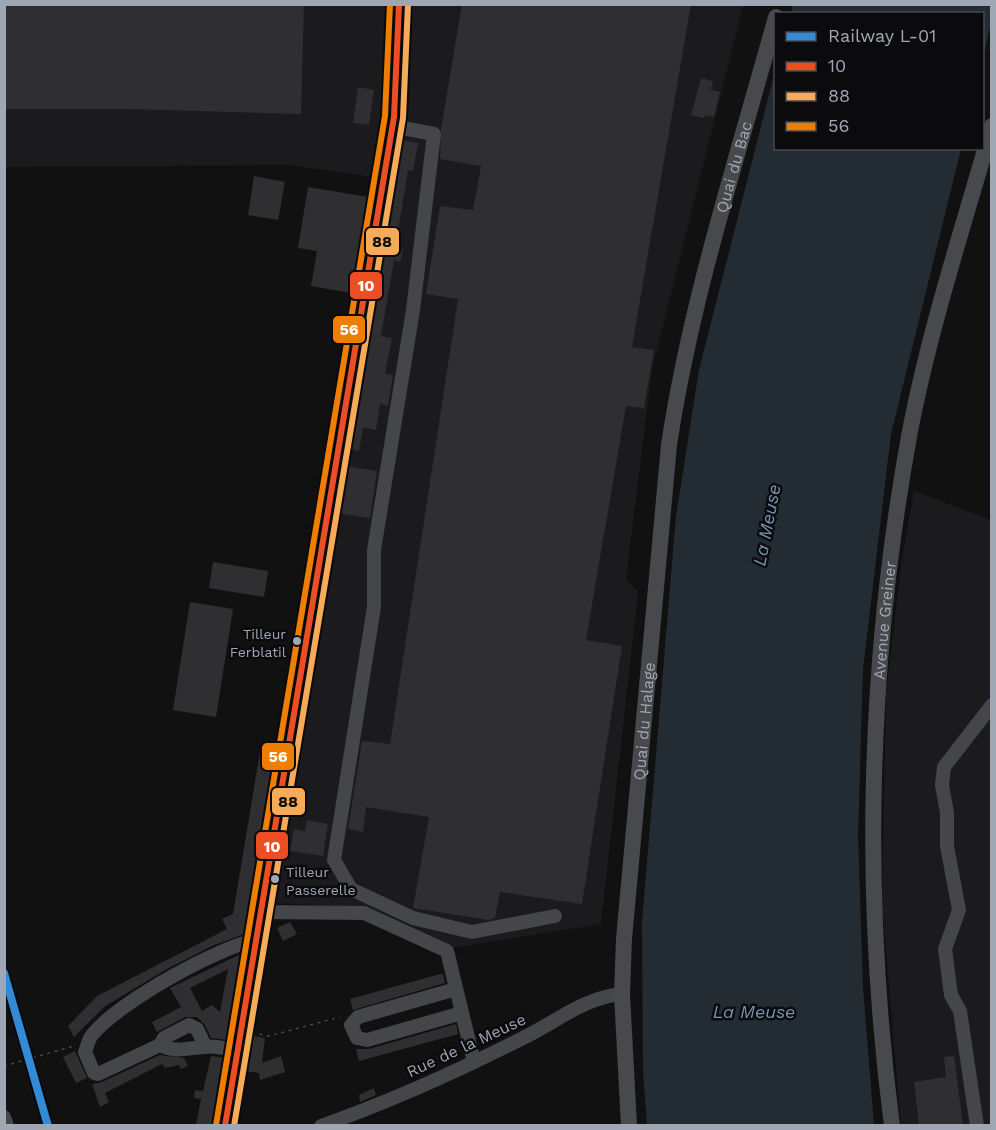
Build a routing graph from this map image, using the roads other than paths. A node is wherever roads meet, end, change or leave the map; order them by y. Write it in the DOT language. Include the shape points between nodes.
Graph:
graph roads {
  1 [pos="399,4"];
  2 [pos="774,22"];
  3 [pos="392,126"];
  4 [pos="992,126"];
  5 [pos="693,318"];
  6 [pos="992,705"];
  7 [pos="262,912"];
  8 [pos="555,916"];
  9 [pos="256,940"];
  10 [pos="456,989"];
  11 [pos="622,994"];
  12 [pos="462,1013"];
  13 [pos="160,1045"];
  14 [pos="205,1046"];
  15 [pos="238,1051"];
  16 [pos="474,1062"];
  17 [pos="4,1118"];
  18 [pos="7,1125"];
  19 [pos="225,1125"];
  20 [pos="321,1125"];
  21 [pos="629,1125"];
  22 [pos="892,1125"];
  23 [pos="977,1125"];
  1 -- 3 [label="street"];
  2 -- 5 [label="main road, Quai du Bac"];
  3 -- 7 [label="street"];
  3 -- 8 [label="street" via="434,134 413,310 374,550 374,607 334,860 351,889 413,918 472,932"];
  4 -- 22 [label="main road, Avenue Greiner" via="922,375 900,497 881,647 874,759 874,882 881,1023"];
  5 -- 11 [label="main road, Quai du Halage" via="668,456 627,888"];
  6 -- 23 [label="street" via="945,767 942,785 947,846 959,910 945,949 951,994 960,1011"];
  7 -- 9 [label="street"];
  7 -- 10 [label="street" via="364,912 447,951"];
  9 -- 13 [label="street" via="241,943 168,978 117,1011 90,1036 85,1052 98,1074"];
  9 -- 15 [label="street"];
  10 -- 12 [label="street"];
  10 -- 12 [label="street" via="358,1017 351,1025 357,1038 367,1040"];
  11 -- 16 [label="street, Rue de la Meuse" via="601,995"];
  11 -- 21 [label="main road, Quai du Halage"];
  12 -- 16 [label="street"];
  13 -- 14 [label="street" via="189,1050"];
  13 -- 14 [label="street" via="164,1038 189,1025 197,1029"];
  14 -- 15 [label="street"];
  15 -- 19 [label="street"];
  16 -- 20 [label="street, Rue de la Meuse"];
  17 -- 18 [label="street"];
}
